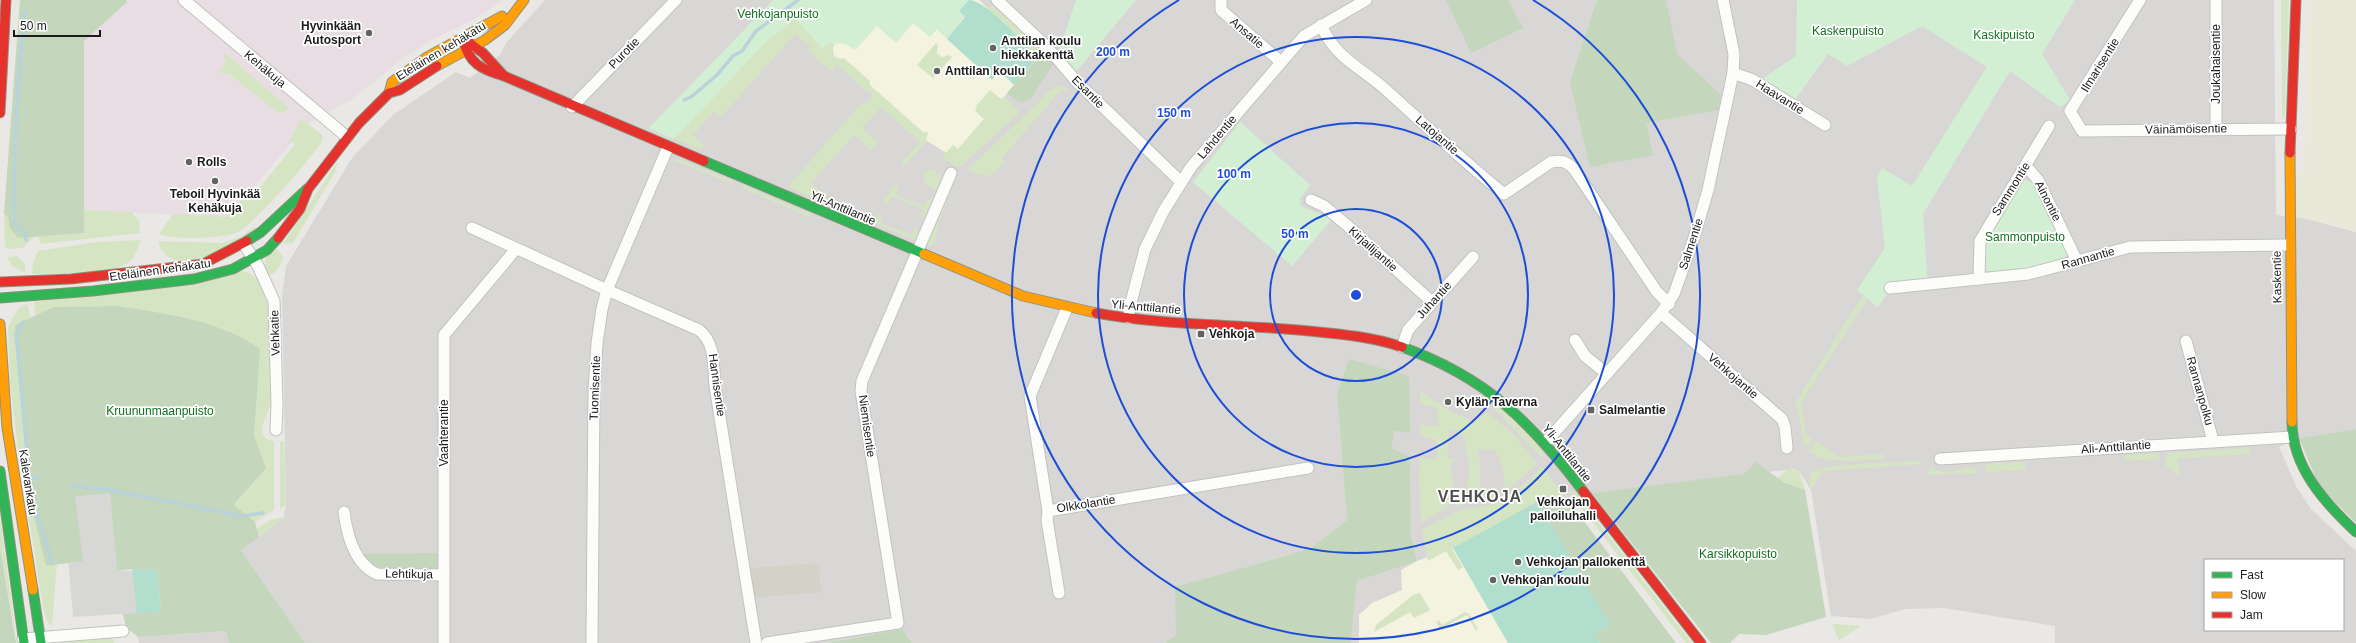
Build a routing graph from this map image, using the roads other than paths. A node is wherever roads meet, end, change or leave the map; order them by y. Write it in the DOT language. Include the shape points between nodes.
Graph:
graph roads {
  1 [pos="6,0"];
  2 [pos="184,0"];
  3 [pos="676,0"];
  4 [pos="997,0"];
  5 [pos="1221,0"];
  6 [pos="1366,0"];
  7 [pos="1723,0"];
  8 [pos="2140,0"];
  9 [pos="2216,0"];
  10 [pos="2296,0"];
  11 [pos="521,3"];
  12 [pos="1321,25"];
  13 [pos="463,39"];
  14 [pos="474,47"];
  15 [pos="465,52"];
  16 [pos="1281,62"];
  17 [pos="1733,73"];
  18 [pos="504,76"];
  19 [pos="389,93"];
  20 [pos="572,107"];
  21 [pos="0,113"];
  22 [pos="1825,125"];
  23 [pos="2049,126"];
  24 [pos="2216,128"];
  25 [pos="2291,129"];
  26 [pos="2082,130"];
  27 [pos="347,137"];
  28 [pos="668,147"];
  29 [pos="2026,166"];
  30 [pos="951,173"];
  31 [pos="1182,182"];
  32 [pos="308,189"];
  33 [pos="1311,200"];
  34 [pos="472,228"];
  35 [pos="244,244"];
  36 [pos="2288,245"];
  37 [pos="516,249"];
  38 [pos="917,252"];
  39 [pos="1473,257"];
  40 [pos="253,259"];
  41 [pos="2077,261"];
  42 [pos="1979,279"];
  43 [pos="0,282"];
  44 [pos="1890,288"];
  45 [pos="607,290"];
  46 [pos="0,298"];
  47 [pos="1432,302"];
  48 [pos="1669,304"];
  49 [pos="1067,308"];
  50 [pos="1661,314"];
  51 [pos="1129,318"];
  52 [pos="0,324"];
  53 [pos="1575,340"];
  54 [pos="2186,341"];
  55 [pos="1402,347"];
  56 [pos="1607,374"];
  57 [pos="276,430"];
  58 [pos="2292,437"];
  59 [pos="2214,441"];
  60 [pos="1545,443"];
  61 [pos="1786,448"];
  62 [pos="1940,459"];
  63 [pos="1308,468"];
  64 [pos="0,471"];
  65 [pos="1048,511"];
  66 [pos="344,512"];
  67 [pos="2356,532"];
  68 [pos="444,575"];
  69 [pos="1059,593"];
  70 [pos="123,630"];
  71 [pos="41,640"];
  72 [pos="24,641"];
  73 [pos="444,643"];
  74 [pos="592,643"];
  75 [pos="756,643"];
  76 [pos="767,643"];
  77 [pos="1701,643"];
  1 -- 21 [label="street"];
  2 -- 27 [label="street, Kehäkuja"];
  3 -- 20 [label="street, Purotie"];
  4 -- 31 [label="street, Esantie" via="1047,47 1077,82"];
  5 -- 16 [label="street, Ansatie" via="1221,10"];
  6 -- 12 [label="street, Lahdentie"];
  7 -- 17 [label="street, Salmentie" via="1734,54"];
  8 -- 26 [label="street, Ilmarisentie" via="2070,111"];
  9 -- 24 [label="street, Joukahaisentie"];
  10 -- 25 [label="street, Kaskentie"];
  11 -- 13 [label="street, Eteläinen kehäkatu"];
  11 -- 14 [label="street, Eteläinen kehäkatu" via="505,25"];
  12 -- 16 [label="street, Lahdentie" via="1304,36"];
  12 -- 48 [label="street, Latojantie" via="1332,44 1349,63 1383,87 1504,194 1551,162 1560,160 1574,168 1657,292"];
  13 -- 14 [label="street, Yli-Anttilantie"];
  13 -- 15 [label="street"];
  13 -- 19 [label="street, Eteläinen kehäkatu" via="444,46 408,70 392,82"];
  14 -- 15 [label="street, Eteläinen kehäkatu"];
  14 -- 18 [label="street, Yli-Anttilantie"];
  15 -- 18 [label="street, Yli-Anttilantie" via="478,67"];
  15 -- 19 [label="street, Eteläinen kehäkatu" via="432,68 400,90"];
  16 -- 31 [label="street, Lahdentie"];
  17 -- 22 [label="street, Haavantie" via="1753,80"];
  17 -- 48 [label="street, Salmentie" via="1708,190 1694,238"];
  18 -- 20 [label="street, Yli-Anttilantie"];
  19 -- 27 [label="street, Eteläinen kehäkatu"];
  20 -- 28 [label="street, Yli-Anttilantie"];
  23 -- 29 [label="street, Sammontie"];
  24 -- 25 [label="street, Väinämöisentie"];
  24 -- 26 [label="street, Väinämöisentie"];
  25 -- 36 [label="street, Kaskentie"];
  27 -- 32 [label="street, Eteläinen kehäkatu"];
  28 -- 38 [label="street, Yli-Anttilantie"];
  28 -- 45 [label="street, Tuomisentie"];
  29 -- 41 [label="street, Ainontie" via="2038,180"];
  29 -- 42 [label="street, Sammontie" via="1980,241"];
  30 -- 38 [label="street, Niemisentie"];
  31 -- 51 [label="street, Lahdentie" via="1163,212 1145,249"];
  32 -- 35 [label="street, Eteläinen kehäkatu"];
  32 -- 40 [label="street, Eteläinen kehäkatu" via="300,209 285,230 267,250"];
  33 -- 47 [label="street, Kirjailijantie" via="1324,206"];
  34 -- 37 [label="street, Hannisentie"];
  35 -- 40 [label="street, Vehkatie"];
  35 -- 43 [label="street, Eteläinen kehäkatu" via="203,264 71,280"];
  36 -- 41 [label="street, Rannantie" via="2135,247"];
  36 -- 58 [label="street, Kaskentie"];
  37 -- 45 [label="street, Hannisentie"];
  37 -- 68 [label="street, Vaahterantie" via="444,335"];
  38 -- 49 [label="street, Yli-Anttilantie" via="1023,296"];
  38 -- 76 [label="street, Niemisentie" via="862,382 861,391 898,623"];
  39 -- 47 [label="street, Juhantie"];
  40 -- 46 [label="street, Eteläinen kehäkatu" via="233,269 194,279 93,291"];
  40 -- 57 [label="street, Vehkatie" via="274,301"];
  41 -- 42 [label="street, Rannantie" via="2045,271"];
  42 -- 44 [label="street, Rannantie"];
  45 -- 74 [label="street, Tuomisentie" via="598,336 594,391"];
  45 -- 75 [label="street, Hannisentie" via="699,330 706,335 711,346 715,386"];
  47 -- 55 [label="street, Juhantie" via="1408,330"];
  48 -- 50 [label="street, Salmentie"];
  49 -- 51 [label="street, Yli-Anttilantie"];
  49 -- 65 [label="street, Olkkolantie" via="1030,396"];
  50 -- 56 [label="street, Salmentie"];
  50 -- 61 [label="street, Vehkojantie" via="1782,419"];
  51 -- 55 [label="street, Yli-Anttilantie" via="1337,334"];
  52 -- 71 [label="street, Kalevankatu" via="7,428"];
  53 -- 56 [label="street" via="1585,356"];
  54 -- 59 [label="street, Rannanpolku"];
  55 -- 60 [label="street, Yli-Anttilantie" via="1440,361 1479,383 1510,407"];
  56 -- 60 [label="street, Salmentie"];
  58 -- 59 [label="street, Ali-Anttilantie"];
  58 -- 67 [label="street, Kaskentie" via="2311,484"];
  59 -- 62 [label="street, Ali-Anttilantie"];
  60 -- 77 [label="street, Yli-Anttilantie"];
  63 -- 65 [label="street, Olkkolantie"];
  64 -- 72 [label="street"];
  65 -- 69 [label="street" via="1047,520"];
  66 -- 68 [label="street, Lehtikuja" via="346,534 350,544 368,570 377,574"];
  68 -- 73 [label="street, Vaahterantie"];
  70 -- 71 [label="street"];
  71 -- 72 [label="street"];
}
